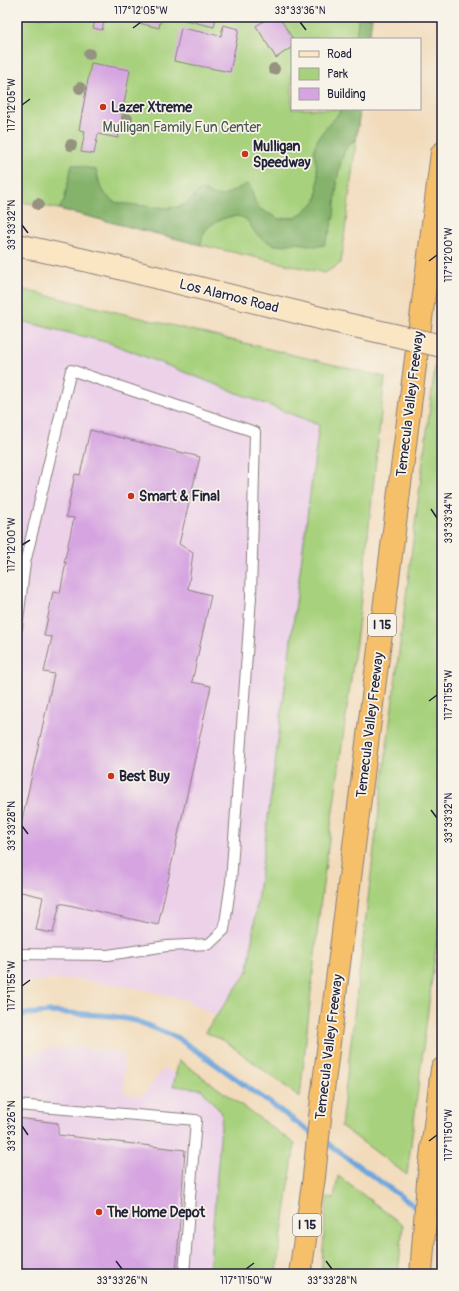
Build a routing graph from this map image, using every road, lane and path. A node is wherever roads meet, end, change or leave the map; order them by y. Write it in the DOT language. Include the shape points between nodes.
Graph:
graph roads {
  1 [pos="442,153"];
  2 [pos="17,245"];
  3 [pos="442,346"];
  4 [pos="21,562"];
  5 [pos="17,628"];
  6 [pos="17,954"];
  7 [pos="442,1069"];
  8 [pos="17,1105"];
  9 [pos="184,1274"];
  10 [pos="300,1274"];
  11 [pos="420,1274"];
  1 -- 10 [label="highway, Temecula Valley Freeway / I 15"];
  2 -- 3 [label="main road, Los Alamos Road, bridge"];
  4 -- 5 [label="lane"];
  4 -- 6 [label="lane" via="71,370 255,432 251,597 231,882 224,930 210,944 167,946 108,955"];
  7 -- 11 [label="highway"];
  8 -- 9 [label="lane" via="196,1120"];
}
